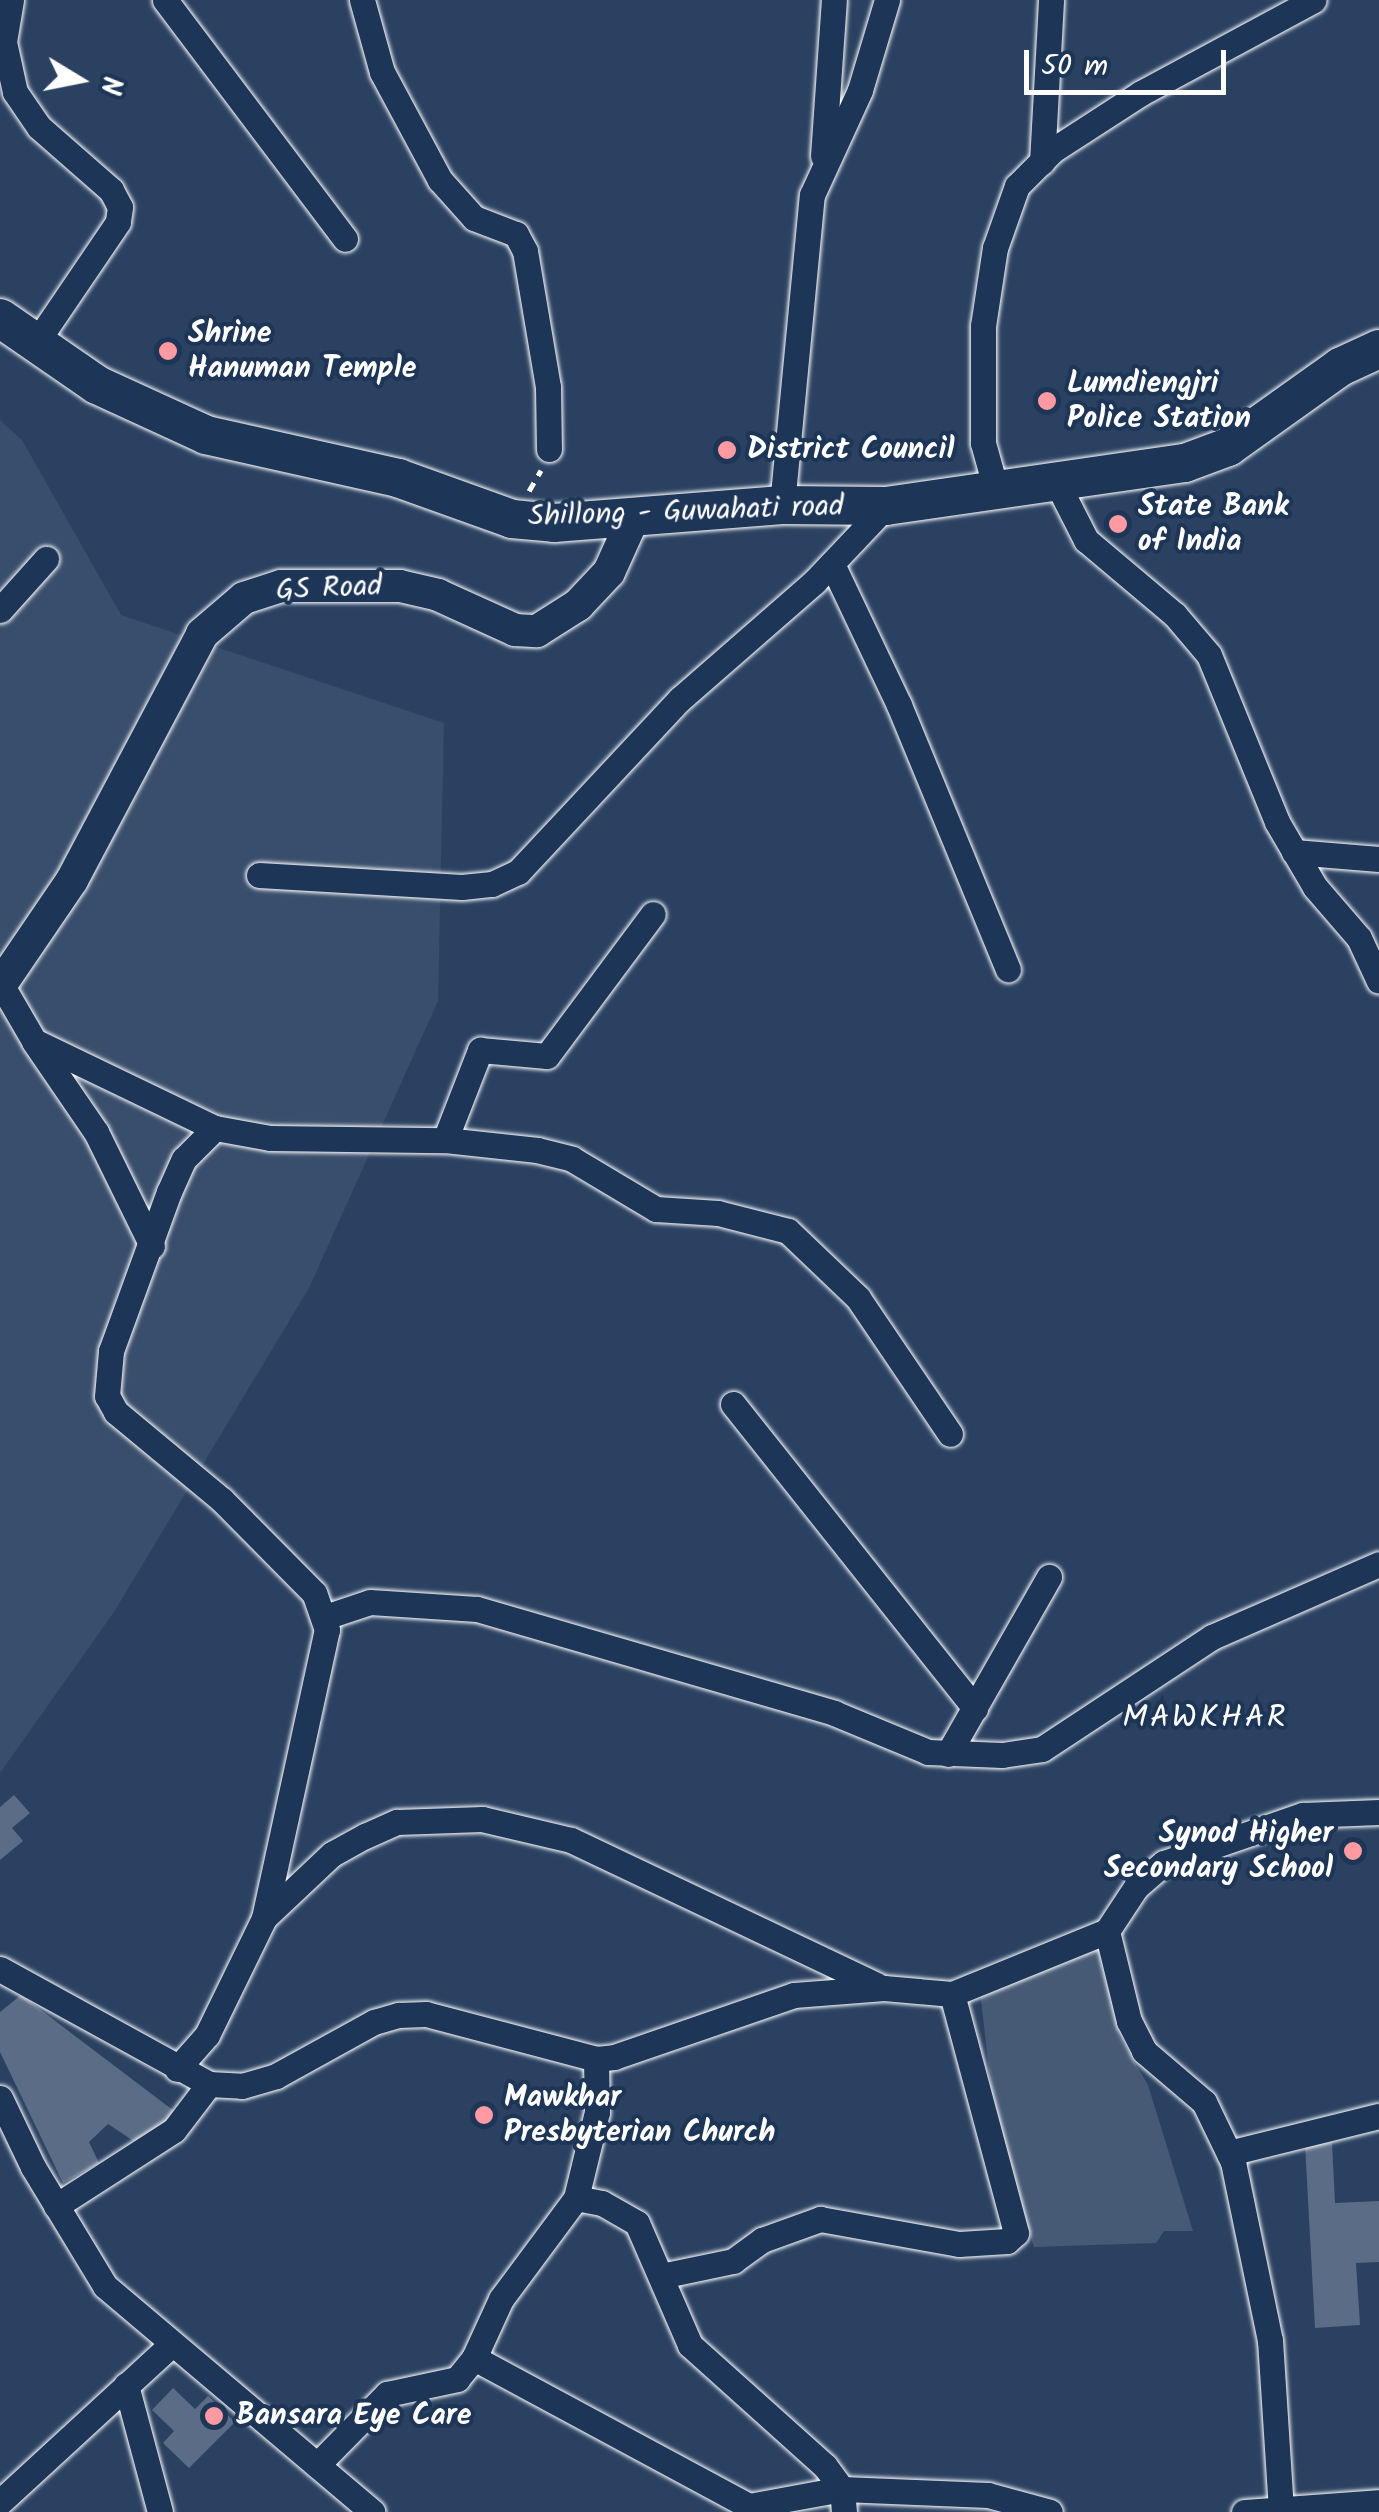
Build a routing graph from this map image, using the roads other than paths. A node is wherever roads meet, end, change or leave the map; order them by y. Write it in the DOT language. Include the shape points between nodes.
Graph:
graph roads {
  1 [pos="166,0"];
  2 [pos="362,0"];
  3 [pos="834,0"];
  4 [pos="887,0"];
  5 [pos="1051,0"];
  6 [pos="1314,0"];
  7 [pos="13,2"];
  8 [pos="1042,162"];
  9 [pos="822,171"];
  10 [pos="345,239"];
  11 [pos="0,318"];
  12 [pos="35,344"];
  13 [pos="1379,349"];
  14 [pos="549,449"];
  15 [pos="995,486"];
  16 [pos="1058,486"];
  17 [pos="782,505"];
  18 [pos="886,506"];
  19 [pos="632,520"];
  20 [pos="46,559"];
  21 [pos="832,564"];
  22 [pos="0,610"];
  23 [pos="1294,852"];
  24 [pos="1379,859"];
  25 [pos="259,875"];
  26 [pos="653,914"];
  27 [pos="1008,969"];
  28 [pos="1379,981"];
  29 [pos="1,985"];
  30 [pos="34,1041"];
  31 [pos="215,1128"];
  32 [pos="445,1140"];
  33 [pos="152,1246"];
  34 [pos="734,1404"];
  35 [pos="950,1434"];
  36 [pos="1379,1564"];
  37 [pos="1049,1577"];
  38 [pos="325,1617"];
  39 [pos="975,1708"];
  40 [pos="948,1754"];
  41 [pos="1379,1812"];
  42 [pos="264,1918"];
  43 [pos="1107,1931"];
  44 [pos="0,1969"];
  45 [pos="884,1988"];
  46 [pos="952,1994"];
  47 [pos="596,2058"];
  48 [pos="178,2069"];
  49 [pos="209,2084"];
  50 [pos="0,2098"];
  51 [pos="1379,2116"];
  52 [pos="1229,2153"];
  53 [pos="576,2198"];
  54 [pos="56,2206"];
  55 [pos="661,2276"];
  56 [pos="171,2345"];
  57 [pos="474,2358"];
  58 [pos="126,2384"];
  59 [pos="317,2465"];
  60 [pos="843,2500"];
  61 [pos="0,2502"];
  62 [pos="1379,2502"];
  63 [pos="1281,2511"];
  64 [pos="160,2512"];
  65 [pos="372,2512"];
  66 [pos="1050,2512"];
  67 [pos="1244,2512"];
  1 -- 10 [label="street"];
  2 -- 14 [label="street" via="382,72 440,180 460,207 509,228 525,251 548,387"];
  3 -- 9 [label="street"];
  4 -- 9 [label="street" via="860,90"];
  5 -- 8 [label="street"];
  6 -- 8 [label="street" via="1140,92"];
  7 -- 12 [label="street" via="4,42 15,92 39,127 111,190 120,207 118,222"];
  8 -- 15 [label="street" via="1017,186 995,248 983,326 983,443"];
  9 -- 17 [label="street" via="812,196"];
  11 -- 12 [label="highway, Shillong - Guwahati road"];
  12 -- 19 [label="highway, Shillong - Guwahati road" via="124,400 206,434 398,478 512,519"];
  13 -- 16 [label="highway, Shillong - Guwahati road" via="1340,367 1228,447 1185,464"];
  15 -- 16 [label="highway, Shillong - Guwahati road"];
  15 -- 18 [label="highway, Shillong - Guwahati road"];
  16 -- 23 [label="street" via="1086,540 1174,615 1209,655 1256,779"];
  17 -- 18 [label="highway, Shillong - Guwahati road"];
  17 -- 19 [label="highway, Shillong - Guwahati road"];
  18 -- 21 [label="street"];
  19 -- 29 [label="main road, GS Road" via="609,572 578,605 537,630 515,630 438,594 400,586 281,586 244,598 202,634 72,880"];
  20 -- 22 [label="street"];
  21 -- 25 [label="street" via="680,699 518,872 462,887"];
  21 -- 27 [label="street" via="899,705"];
  23 -- 24 [label="street"];
  23 -- 28 [label="street" via="1359,938"];
  26 -- 32 [label="street" via="546,1056 480,1050"];
  29 -- 30 [label="street"];
  30 -- 31 [label="street"];
  30 -- 33 [label="street" via="96,1132"];
  31 -- 32 [label="street" via="270,1138"];
  31 -- 33 [label="street" via="184,1159"];
  32 -- 35 [label="street" via="572,1159 656,1210 753,1218 788,1231 858,1298"];
  33 -- 38 [label="street" via="111,1351 107,1396 116,1412 222,1500 301,1580"];
  34 -- 39 [label="street"];
  36 -- 40 [label="street" via="1212,1637 1042,1748"];
  37 -- 39 [label="street"];
  38 -- 40 [label="street" via="383,1602 510,1616"];
  38 -- 42 [label="street" via="324,1654"];
  39 -- 40 [label="street"];
  41 -- 43 [label="street" via="1303,1816 1164,1864 1136,1887"];
  42 -- 45 [label="street" via="332,1854 365,1836 397,1822 482,1819 571,1840"];
  42 -- 48 [label="street" via="207,2035"];
  43 -- 46 [label="street"];
  43 -- 52 [label="street" via="1129,2021 1144,2051 1204,2102"];
  44 -- 48 [label="street"];
  45 -- 46 [label="street"];
  45 -- 47 [label="street" via="794,1995"];
  46 -- 55 [label="street" via="1016,2234 960,2244 820,2219 762,2240 732,2261"];
  47 -- 49 [label="street" via="510,2031 400,2015 374,2022 276,2076 242,2086"];
  47 -- 53 [label="street" via="597,2112"];
  48 -- 49 [label="street"];
  49 -- 54 [label="street" via="174,2130"];
  50 -- 54 [label="street"];
  51 -- 52 [label="street"];
  52 -- 63 [label="street" via="1270,2340"];
  53 -- 55 [label="street" via="602,2203 636,2223"];
  53 -- 57 [label="street" via="501,2299"];
  54 -- 56 [label="street" via="106,2286"];
  55 -- 60 [label="street" via="690,2345 826,2466"];
  56 -- 58 [label="street"];
  56 -- 59 [label="street"];
  57 -- 59 [label="street" via="447,2384 388,2394"];
  57 -- 60 [label="street" via="725,2498 781,2505"];
  58 -- 61 [label="street"];
  58 -- 64 [label="street"];
  59 -- 65 [label="street"];
  60 -- 66 [label="street" via="988,2495"];
  62 -- 63 [label="street"];
  63 -- 67 [label="street"];
}
